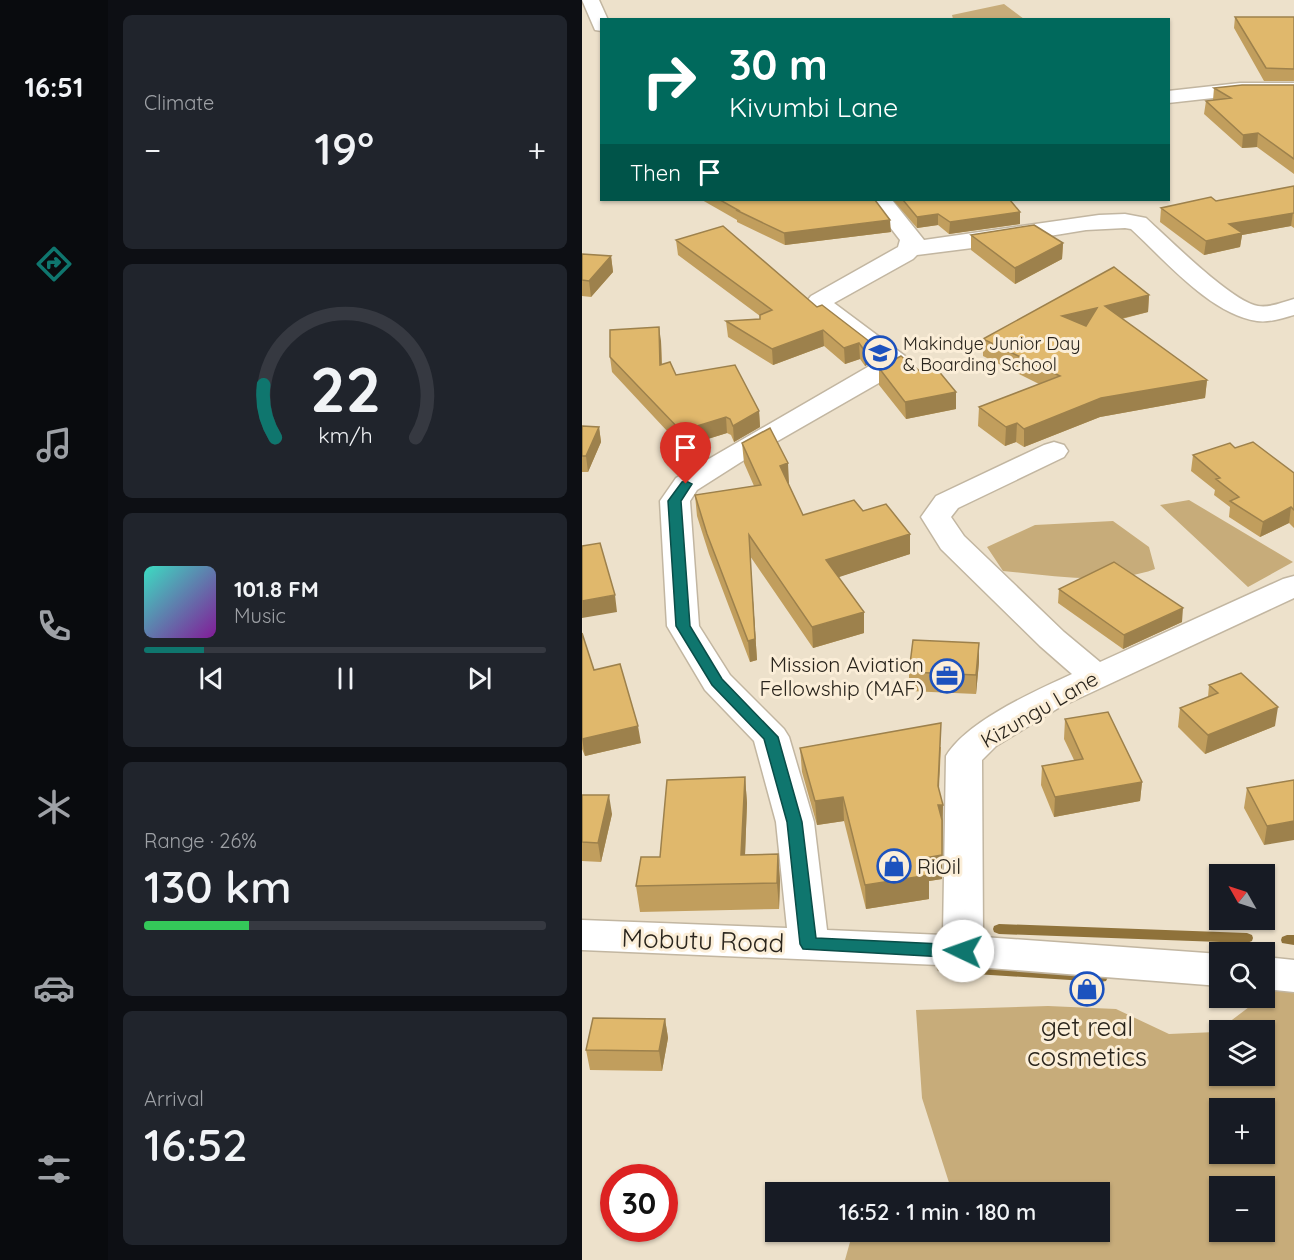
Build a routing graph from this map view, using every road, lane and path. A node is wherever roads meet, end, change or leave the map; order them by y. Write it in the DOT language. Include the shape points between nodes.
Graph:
graph roads {
  1 [pos="590,0"];
  2 [pos="600,22"];
  3 [pos="1294,89"];
  4 [pos="1170,97"];
  5 [pos="881,201"];
  6 [pos="910,248"];
  7 [pos="1294,307"];
  8 [pos="1054,451"];
  9 [pos="1294,586"];
  10 [pos="1095,676"];
  11 [pos="582,935"];
  12 [pos="809,944"];
  13 [pos="963,951"];
  14 [pos="1209,969"];
  15 [pos="1275,974"];
  16 [pos="1294,975"];
  1 -- 2 [label="street"];
  3 -- 4 [label="street" via="1240,89"];
  5 -- 6 [label="street" via="912,240"];
  6 -- 7 [label="street" via="1102,221 1128,221 1138,223 1242,310 1257,314"];
  6 -- 12 [label="street" via="820,301 896,362 730,456 686,484 675,501 683,626 717,681 771,737 795,822"];
  8 -- 10 [label="street" via="947,502 936,517 952,542"];
  9 -- 10 [label="street, Kizungu Lane"];
  10 -- 13 [label="street, Kizungu Lane" via="983,738 964,756"];
  11 -- 12 [label="street, Mobutu Road"];
  12 -- 13 [label="street, Mobutu Road"];
  13 -- 14 [label="street, Mobutu Road"];
  15 -- 16 [label="street"];
}
